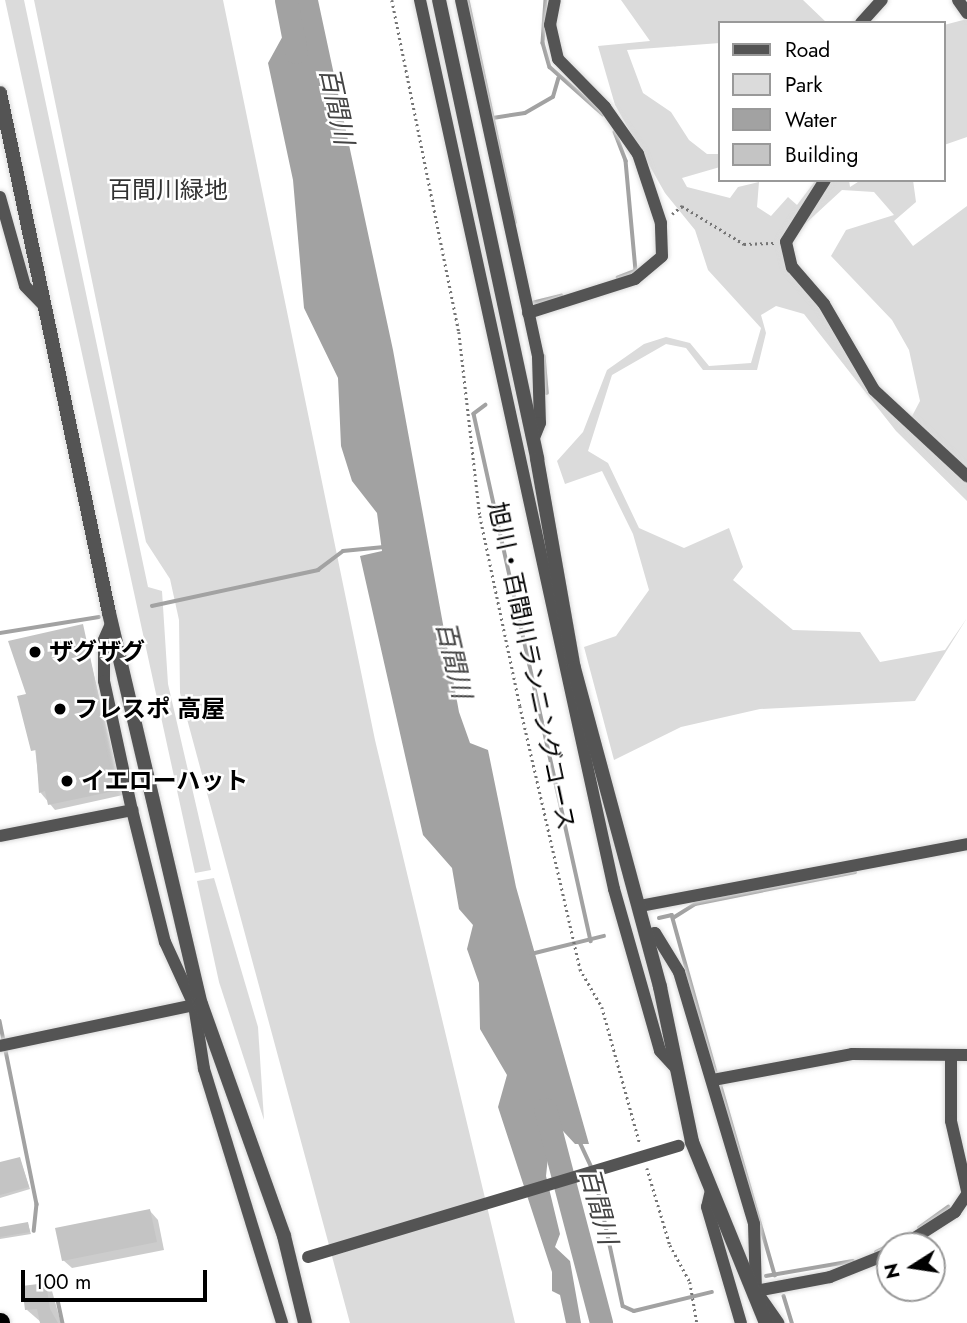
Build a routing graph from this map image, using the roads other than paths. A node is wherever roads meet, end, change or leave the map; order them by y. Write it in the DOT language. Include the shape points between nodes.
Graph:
graph roads {
  1 [pos="420,0"];
  2 [pos="439,0"];
  3 [pos="461,0"];
  4 [pos="555,0"];
  5 [pos="882,0"];
  6 [pos="958,0"];
  7 [pos="967,13"];
  8 [pos="864,21"];
  9 [pos="0,93"];
  10 [pos="824,182"];
  11 [pos="0,197"];
  12 [pos="44,306"];
  13 [pos="532,312"];
  14 [pos="533,440"];
  15 [pos="967,476"];
  16 [pos="111,624"];
  17 [pos="132,810"];
  18 [pos="0,836"];
  19 [pos="967,844"];
  20 [pos="640,906"];
  21 [pos="646,935"];
  22 [pos="197,1004"];
  23 [pos="3,1046"];
  24 [pos="967,1055"];
  25 [pos="951,1057"];
  26 [pos="676,1068"];
  27 [pos="717,1079"];
  28 [pos="686,1144"];
  29 [pos="711,1190"];
  30 [pos="966,1199"];
  31 [pos="921,1232"];
  32 [pos="876,1259"];
  33 [pos="291,1261"];
  34 [pos="756,1291"];
  35 [pos="282,1323"];
  36 [pos="304,1323"];
  37 [pos="741,1323"];
  38 [pos="766,1323"];
  39 [pos="778,1323"];
  1 -- 26 [label="street" via="617,901 660,1051"];
  2 -- 14 [label="street"];
  3 -- 13 [label="street"];
  4 -- 13 [label="street" via="550,25 558,59 623,129 661,223 660,265 615,287"];
  5 -- 8 [label="street"];
  6 -- 7 [label="street"];
  9 -- 12 [label="street"];
  10 -- 15 [label="street" via="786,242 792,267 824,304 874,390"];
  11 -- 12 [label="street" via="25,286"];
  12 -- 16 [label="street"];
  13 -- 14 [label="street" via="540,423"];
  14 -- 20 [label="street" via="574,668"];
  16 -- 17 [label="street" via="104,681"];
  16 -- 22 [label="street"];
  17 -- 18 [label="street"];
  17 -- 22 [label="street" via="165,942"];
  19 -- 20 [label="street"];
  20 -- 21 [label="street"];
  21 -- 26 [label="street"];
  21 -- 27 [label="street" via="655,933 679,972"];
  22 -- 23 [label="street"];
  22 -- 33 [label="street"];
  22 -- 35 [label="street" via="204,1069"];
  24 -- 25 [label="street"];
  25 -- 27 [label="street" via="852,1054"];
  25 -- 30 [label="street" via="951,1121"];
  26 -- 28 [label="street"];
  27 -- 34 [label="street" via="754,1224"];
  28 -- 29 [label="street"];
  28 -- 33 [label="street, bridge"];
  29 -- 34 [label="street"];
  29 -- 37 [label="street" via="707,1207"];
  30 -- 31 [label="street"];
  32 -- 34 [label="street" via="830,1277"];
  33 -- 36 [label="street"];
  34 -- 38 [label="street"];
  34 -- 39 [label="street"];
}
